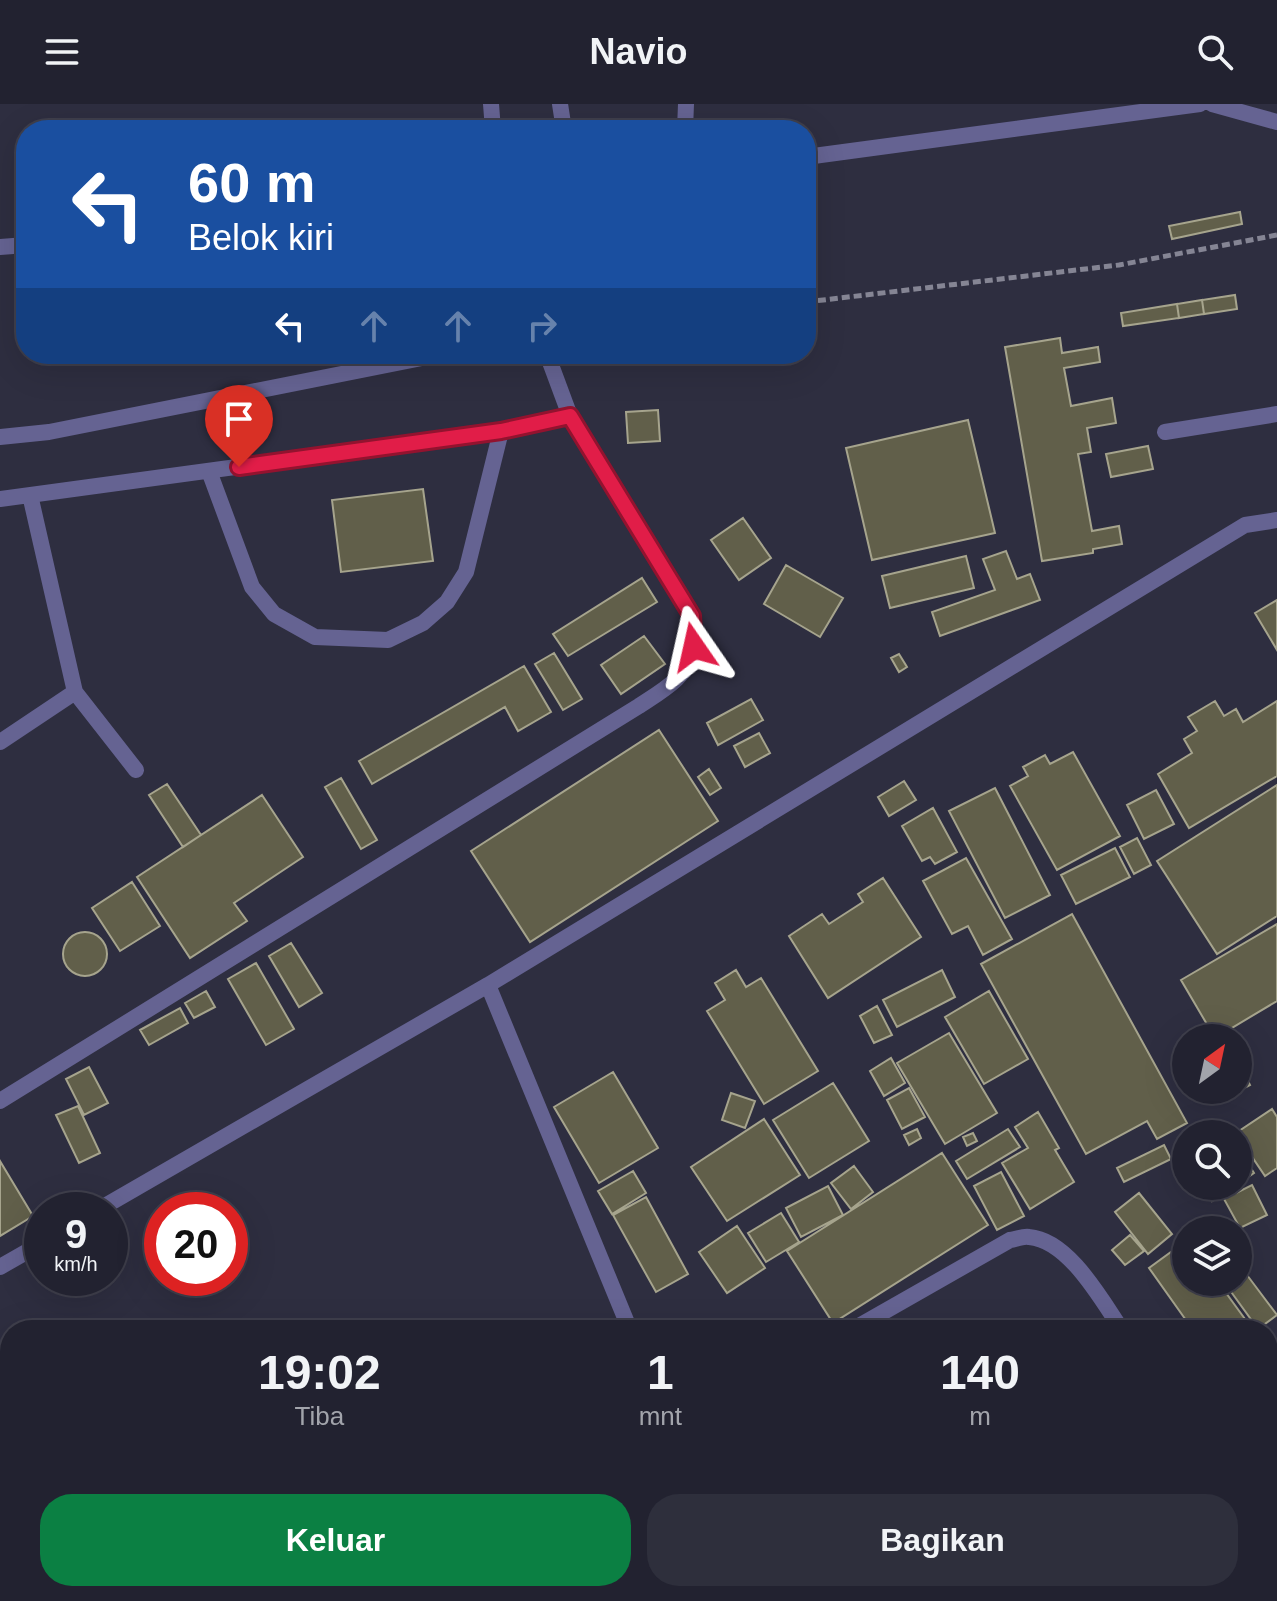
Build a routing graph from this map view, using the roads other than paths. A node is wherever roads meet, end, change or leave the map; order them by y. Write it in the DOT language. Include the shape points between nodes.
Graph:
graph roads {
  1 [pos="1200,104"];
  2 [pos="1212,104"];
  3 [pos="1277,122"];
  4 [pos="816,156"];
  5 [pos="392,364"];
  6 [pos="551,364"];
  7 [pos="1277,414"];
  8 [pos="570,416"];
  9 [pos="501,431"];
  10 [pos="1165,432"];
  11 [pos="0,437"];
  12 [pos="209,471"];
  13 [pos="30,495"];
  14 [pos="0,499"];
  15 [pos="1277,520"];
  16 [pos="75,692"];
  17 [pos="0,742"];
  18 [pos="136,770"];
  19 [pos="488,985"];
  20 [pos="0,1101"];
  21 [pos="128,1193"];
  22 [pos="24,1253"];
  23 [pos="0,1267"];
  24 [pos="626,1320"];
  25 [pos="870,1320"];
  26 [pos="1115,1320"];
  1 -- 4 [label="lane"];
  2 -- 3 [label="lane"];
  5 -- 11 [label="lane" via="49,432"];
  6 -- 8 [label="lane"];
  7 -- 10 [label="lane"];
  8 -- 9 [label="lane"];
  8 -- 20 [label="lane" via="692,616 694,647 672,684"];
  9 -- 12 [label="lane"];
  9 -- 12 [label="lane" via="466,572 447,602 423,623 388,640 315,637 274,614 252,587"];
  12 -- 13 [label="lane"];
  13 -- 14 [label="lane"];
  13 -- 16 [label="lane"];
  15 -- 19 [label="lane" via="1245,525"];
  16 -- 17 [label="lane"];
  16 -- 18 [label="lane"];
  19 -- 21 [label="lane"];
  19 -- 24 [label="lane"];
  22 -- 23 [label="lane"];
  25 -- 26 [label="lane" via="1010,1240 1030,1237 1076,1265"];
}
